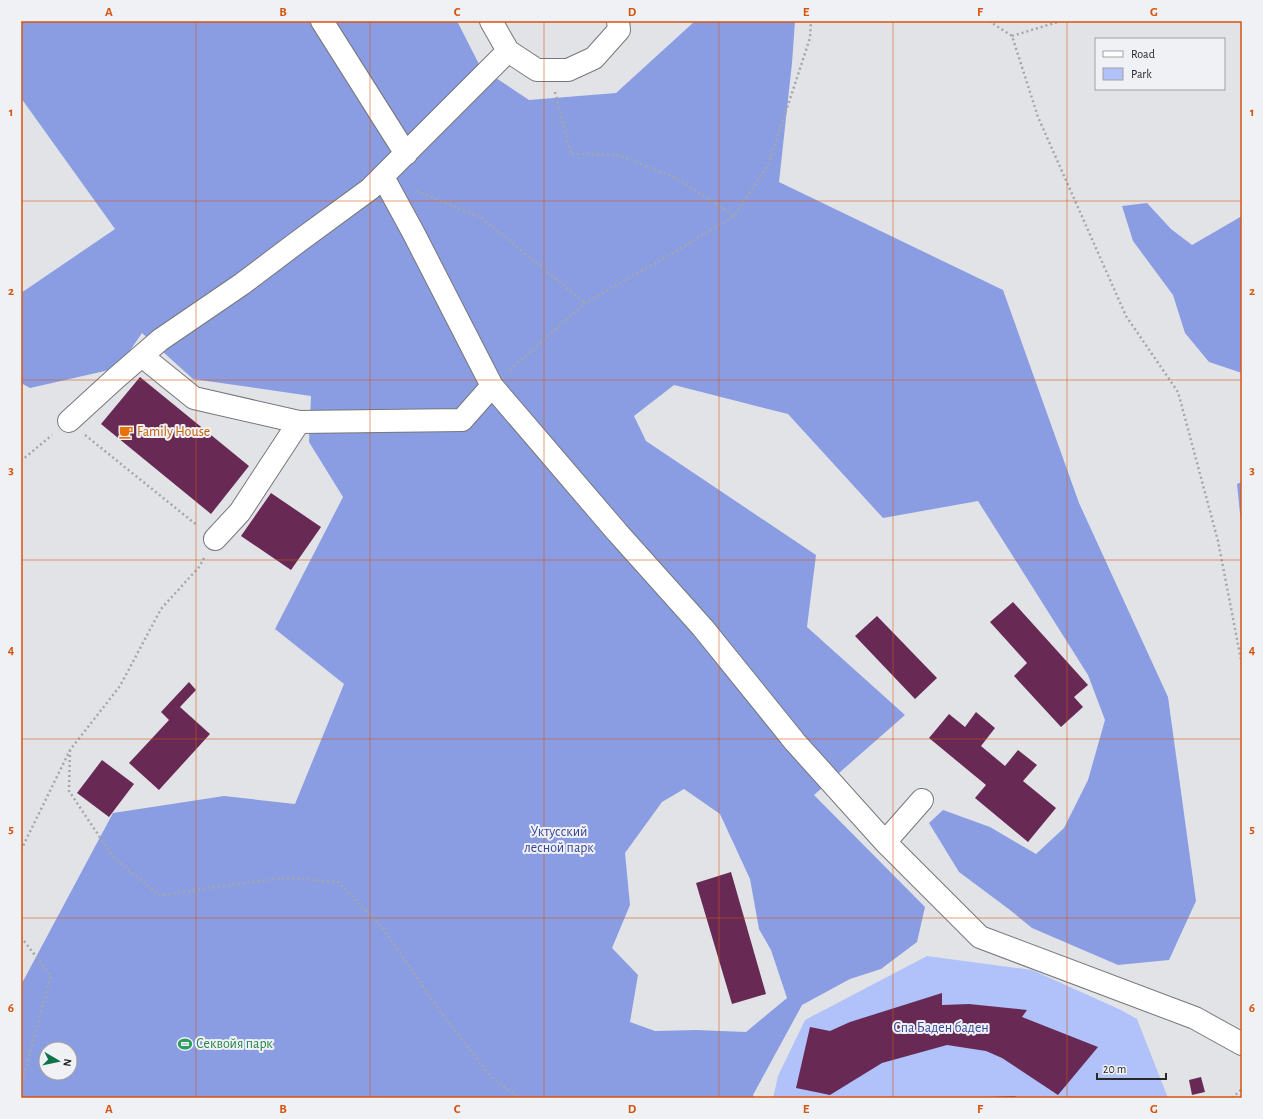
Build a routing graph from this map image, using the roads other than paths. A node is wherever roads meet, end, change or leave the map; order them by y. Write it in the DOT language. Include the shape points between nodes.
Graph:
graph roads {
  1 [pos="322,21"];
  2 [pos="491,21"];
  3 [pos="618,21"];
  4 [pos="508,51"];
  5 [pos="406,154"];
  6 [pos="383,177"];
  7 [pos="142,356"];
  8 [pos="492,386"];
  9 [pos="69,421"];
  10 [pos="299,422"];
  11 [pos="215,539"];
  12 [pos="922,800"];
  13 [pos="885,842"];
  14 [pos="1242,1044"];
  1 -- 5 [label="lane"];
  2 -- 4 [label="lane"];
  3 -- 4 [label="lane" via="619,30 594,58 568,70 537,70"];
  4 -- 5 [label="lane"];
  5 -- 6 [label="lane"];
  6 -- 7 [label="lane" via="242,284 160,340"];
  6 -- 8 [label="lane" via="414,232"];
  7 -- 9 [label="lane"];
  7 -- 10 [label="lane" via="194,398"];
  8 -- 10 [label="lane" via="462,420"];
  8 -- 13 [label="lane" via="703,628 795,742"];
  10 -- 11 [label="lane" via="240,512"];
  12 -- 13 [label="lane"];
  13 -- 14 [label="lane" via="980,937 1126,1002 1195,1018"];
}
